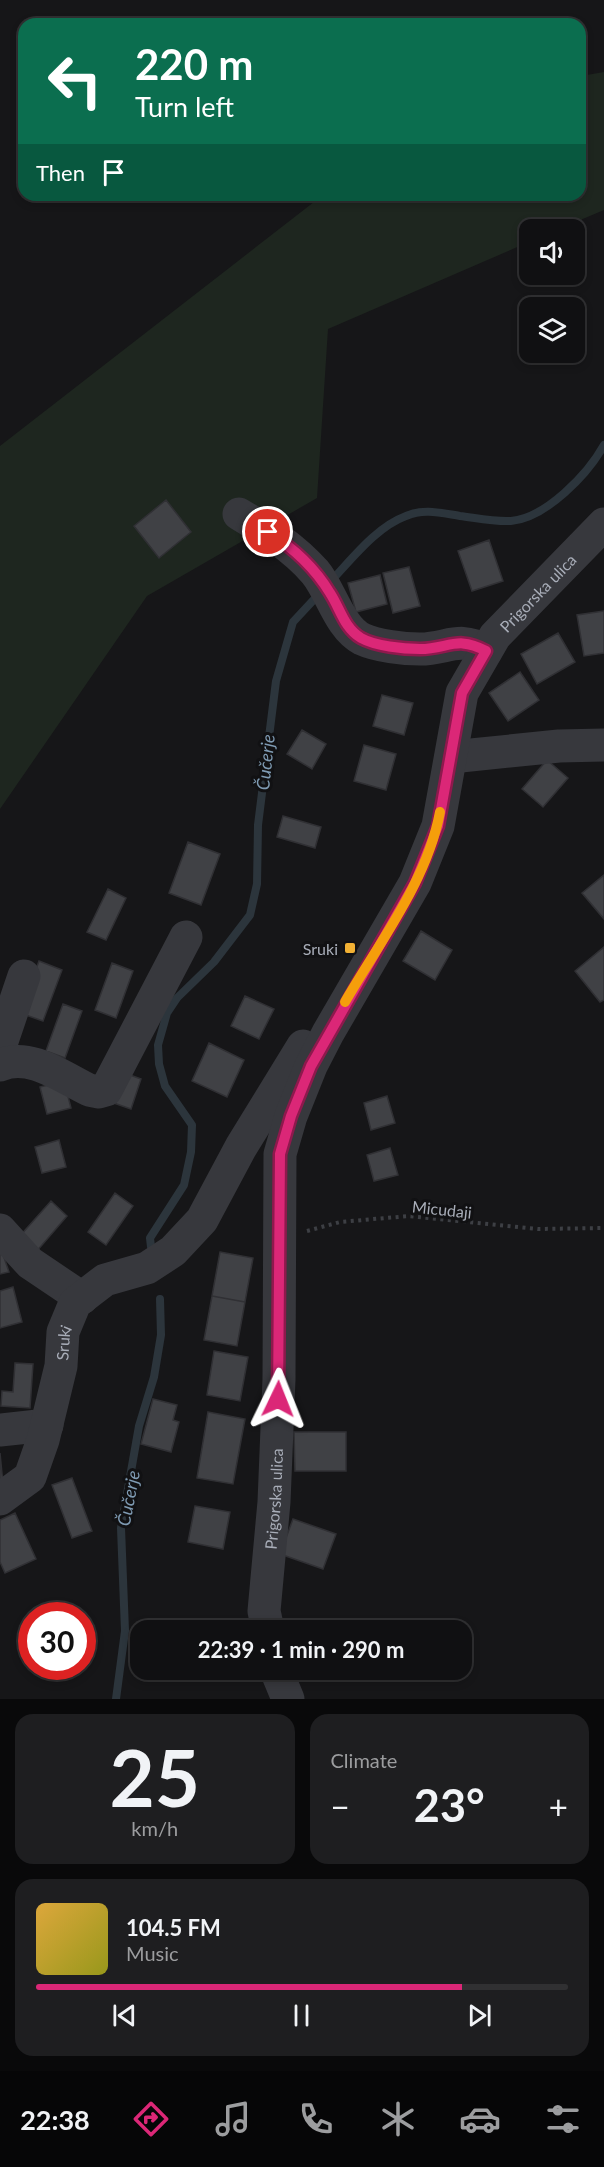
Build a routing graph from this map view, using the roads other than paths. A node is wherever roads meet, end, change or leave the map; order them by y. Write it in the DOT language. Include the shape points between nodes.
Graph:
graph roads {
  1 [pos="239,514"];
  2 [pos="604,524"];
  3 [pos="486,651"];
  4 [pos="604,745"];
  5 [pos="451,757"];
  6 [pos="186,937"];
  7 [pos="24,976"];
  8 [pos="328,1032"];
  9 [pos="0,1047"];
  10 [pos="0,1065"];
  11 [pos="0,1230"];
  12 [pos="81,1298"];
  13 [pos="47,1425"];
  14 [pos="0,1430"];
  15 [pos="0,1499"];
  16 [pos="266,1620"];
  17 [pos="280,1680"];
  18 [pos="288,1699"];
  1 -- 3 [label="street" via="282,541 306,562 331,594 344,620 363,639 421,649 462,642"];
  2 -- 3 [label="street, Prigorska ulica" via="495,636"];
  3 -- 5 [label="street, Prigorska ulica" via="462,693"];
  4 -- 5 [label="street"];
  5 -- 8 [label="street, Prigorska ulica" via="438,826 415,883"];
  6 -- 10 [label="street" via="106,1089 89,1090 28,1061"];
  7 -- 9 [label="street"];
  8 -- 12 [label="street, Sruki" via="300,1048 202,1220 173,1251 147,1268 105,1280"];
  8 -- 16 [label="street, Prigorska ulica" via="291,1116 280,1154 279,1379"];
  11 -- 12 [label="street" via="30,1263"];
  12 -- 13 [label="street, Sruki" via="63,1332 61,1366"];
  13 -- 14 [label="street"];
  13 -- 15 [label="street, Sruki" via="30,1477"];
  17 -- 18 [label="street"];
}
